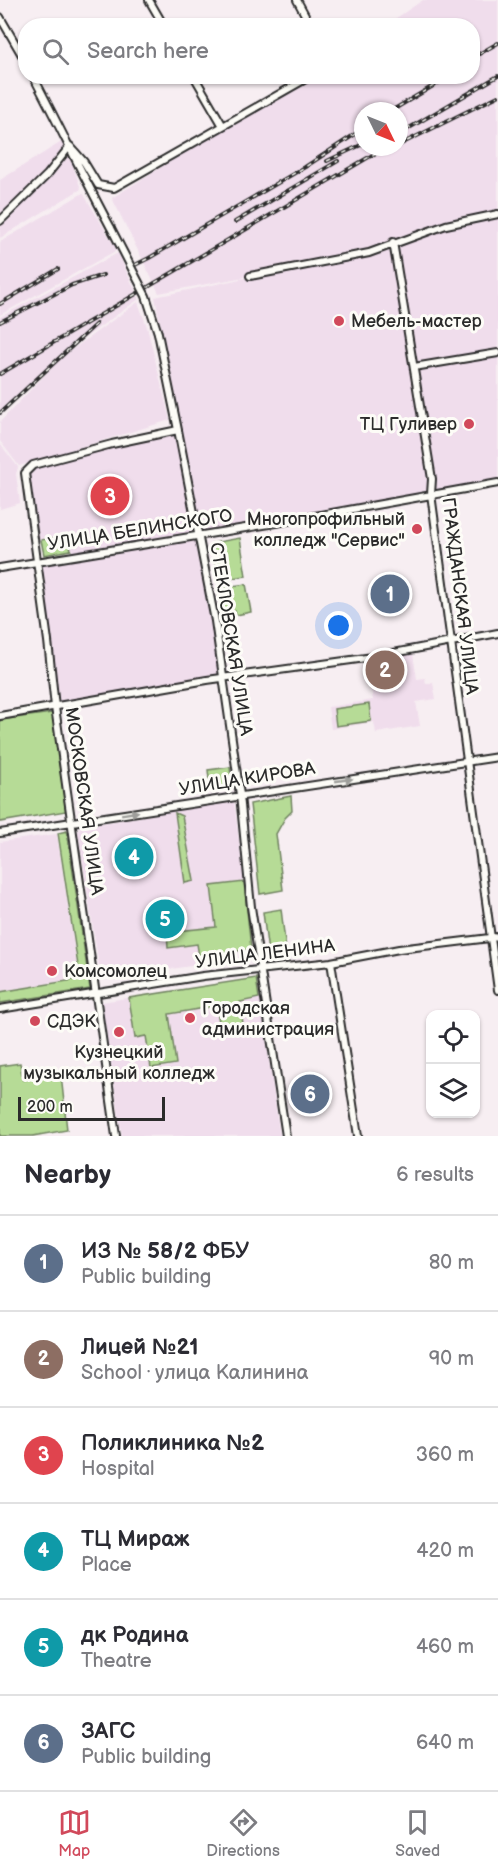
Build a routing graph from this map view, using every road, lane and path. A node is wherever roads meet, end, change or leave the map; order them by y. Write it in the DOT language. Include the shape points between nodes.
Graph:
graph roads {
  1 [pos="149,0"];
  2 [pos="297,0"];
  3 [pos="0,17"];
  4 [pos="159,18"];
  5 [pos="307,18"];
  6 [pos="18,48"];
  7 [pos="37,84"];
  8 [pos="199,84"];
  9 [pos="297,84"];
  10 [pos="223,126"];
  11 [pos="70,146"];
  12 [pos="498,214"];
  13 [pos="0,221"];
  14 [pos="393,242"];
  15 [pos="250,276"];
  16 [pos="498,353"];
  17 [pos="414,367"];
  18 [pos="178,430"];
  19 [pos="498,483"];
  20 [pos="431,494"];
  21 [pos="199,535"];
  22 [pos="37,562"];
  23 [pos="0,568"];
  24 [pos="498,633"];
  25 [pos="451,642"];
  26 [pos="223,678"];
  27 [pos="55,707"];
  28 [pos="0,716"];
  29 [pos="498,757"];
  30 [pos="467,762"];
  31 [pos="240,795"];
  32 [pos="72,822"];
  33 [pos="0,834"];
  34 [pos="498,937"];
  35 [pos="490,938"];
  36 [pos="331,962"];
  37 [pos="261,969"];
  38 [pos="498,990"];
  39 [pos="96,994"];
  40 [pos="0,1009"];
  41 [pos="116,1136"];
  42 [pos="286,1136"];
  43 [pos="358,1136"];
  1 -- 4 [label="street"];
  2 -- 5 [label="street"];
  3 -- 6 [label="street"];
  7 -- 11 [label="street"];
  8 -- 10 [label="street"];
  9 -- 10 [label="street"];
  10 -- 11 [label="street" via="114,188 98,185"];
  11 -- 13 [label="street"];
  11 -- 18 [label="street, СТЕКЛОВСКАЯ УЛИЦА, bridge" via="146,296 158,333"];
  12 -- 14 [label="street"];
  14 -- 15 [label="street" via="369,252"];
  14 -- 17 [label="street, ГРАЖДАНСКАЯ УЛИЦА"];
  16 -- 17 [label="street"];
  17 -- 20 [label="street, ГРАЖДАНСКАЯ УЛИЦА"];
  18 -- 21 [label="street, СТЕКЛОВСКАЯ УЛИЦА"];
  18 -- 22 [label="street, МОСКОВСКАЯ УЛИЦА" via="112,444 33,465 27,470"];
  19 -- 20 [label="street, УЛИЦА БЕЛИНСКОГО"];
  20 -- 21 [label="street, УЛИЦА БЕЛИНСКОГО"];
  20 -- 25 [label="street, ГРАЖДАНСКАЯ УЛИЦА"];
  21 -- 22 [label="street, УЛИЦА БЕЛИНСКОГО"];
  21 -- 26 [label="street, СТЕКЛОВСКАЯ УЛИЦА"];
  22 -- 23 [label="street, УЛИЦА БЕЛИНСКОГО"];
  22 -- 27 [label="street, МОСКОВСКАЯ УЛИЦА"];
  24 -- 25 [label="street"];
  25 -- 26 [label="street"];
  25 -- 30 [label="street, ГРАЖДАНСКАЯ УЛИЦА"];
  26 -- 27 [label="street"];
  26 -- 31 [label="street, СТЕКЛОВСКАЯ УЛИЦА"];
  27 -- 28 [label="street"];
  27 -- 32 [label="street, МОСКОВСКАЯ УЛИЦА"];
  29 -- 30 [label="street, УЛИЦА КИРОВА"];
  31 -- 30 [label="street, УЛИЦА КИРОВА, one-way"];
  30 -- 35 [label="street, ГРАЖДАНСКАЯ УЛИЦА"];
  32 -- 31 [label="street, УЛИЦА КИРОВА, one-way"];
  31 -- 37 [label="street, СТЕКЛОВСКАЯ УЛИЦА"];
  32 -- 33 [label="street, УЛИЦА КИРОВА"];
  32 -- 39 [label="street, МОСКОВСКАЯ УЛИЦА"];
  34 -- 35 [label="street, УЛИЦА ЛЕНИНА"];
  35 -- 36 [label="street, УЛИЦА ЛЕНИНА"];
  35 -- 38 [label="street, ГРАЖДАНСКАЯ УЛИЦА"];
  36 -- 37 [label="street, УЛИЦА ЛЕНИНА"];
  36 -- 43 [label="street"];
  37 -- 39 [label="street, УЛИЦА ЛЕНИНА"];
  37 -- 42 [label="street, СТЕКЛОВСКАЯ УЛИЦА"];
  39 -- 40 [label="street, УЛИЦА ЛЕНИНА"];
  39 -- 41 [label="street, МОСКОВСКАЯ УЛИЦА"];
}
